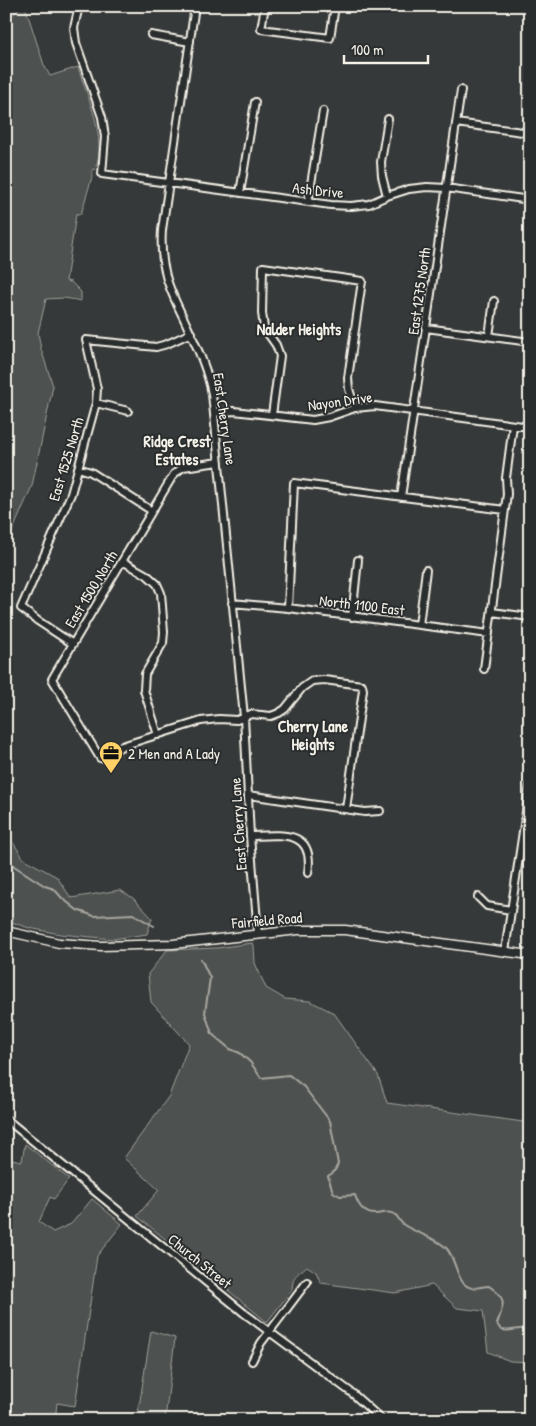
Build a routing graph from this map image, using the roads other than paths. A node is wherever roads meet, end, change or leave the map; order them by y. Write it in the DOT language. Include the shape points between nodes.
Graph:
graph roads {
  1 [pos="79,6"];
  2 [pos="195,6"];
  3 [pos="265,6"];
  4 [pos="336,6"];
  5 [pos="151,35"];
  6 [pos="190,42"];
  7 [pos="461,90"];
  8 [pos="255,102"];
  9 [pos="323,111"];
  10 [pos="388,119"];
  11 [pos="456,123"];
  12 [pos="530,133"];
  13 [pos="169,184"];
  14 [pos="446,188"];
  15 [pos="240,193"];
  16 [pos="387,196"];
  17 [pos="530,200"];
  18 [pos="308,202"];
  19 [pos="494,301"];
  20 [pos="426,328"];
  21 [pos="191,333"];
  22 [pos="490,336"];
  23 [pos="530,342"];
  24 [pos="96,403"];
  25 [pos="355,408"];
  26 [pos="128,411"];
  27 [pos="414,412"];
  28 [pos="214,413"];
  29 [pos="272,415"];
  30 [pos="514,425"];
  31 [pos="530,427"];
  32 [pos="219,462"];
  33 [pos="78,468"];
  34 [pos="401,496"];
  35 [pos="505,510"];
  36 [pos="152,511"];
  37 [pos="358,560"];
  38 [pos="122,561"];
  39 [pos="426,570"];
  40 [pos="232,602"];
  41 [pos="288,608"];
  42 [pos="492,612"];
  43 [pos="352,617"];
  44 [pos="530,617"];
  45 [pos="419,625"];
  46 [pos="489,634"];
  47 [pos="73,644"];
  48 [pos="484,669"];
  49 [pos="244,717"];
  50 [pos="158,735"];
  51 [pos="530,785"];
  52 [pos="248,795"];
  53 [pos="346,809"];
  54 [pos="380,811"];
  55 [pos="250,836"];
  56 [pos="308,873"];
  57 [pos="478,897"];
  58 [pos="511,910"];
  59 [pos="6,931"];
  60 [pos="258,934"];
  61 [pos="506,952"];
  62 [pos="530,955"];
  63 [pos="6,1119"];
  64 [pos="307,1282"];
  65 [pos="269,1332"];
  66 [pos="252,1361"];
  67 [pos="382,1420"];
  1 -- 13 [label="street, Ash Drive" via="74,28 76,43 102,117 105,136 102,174"];
  2 -- 6 [label="street, East Cherry Lane"];
  3 -- 4 [label="street" via="261,29 330,38"];
  5 -- 6 [label="street"];
  6 -- 13 [label="street, East Cherry Lane"];
  7 -- 11 [label="street, East 1275 North"];
  8 -- 15 [label="street"];
  9 -- 18 [label="street"];
  10 -- 16 [label="street" via="381,162"];
  11 -- 12 [label="street"];
  11 -- 14 [label="street, East 1275 North"];
  13 -- 15 [label="street, Ash Drive"];
  13 -- 21 [label="street, East Cherry Lane" via="162,230 162,260 172,294"];
  14 -- 16 [label="street, Ash Drive" via="409,189"];
  14 -- 17 [label="street, Ash Drive"];
  14 -- 20 [label="street, East 1275 North"];
  15 -- 18 [label="street, Ash Drive"];
  16 -- 18 [label="street, Ash Drive" via="369,204 351,206"];
  19 -- 22 [label="street"];
  20 -- 22 [label="street"];
  20 -- 27 [label="street, East 1275 North"];
  21 -- 24 [label="street, East 1525 North" via="156,347 86,340 97,389"];
  21 -- 28 [label="street, East Cherry Lane" via="209,379"];
  22 -- 23 [label="street"];
  24 -- 26 [label="street"];
  24 -- 33 [label="street, East 1525 North"];
  25 -- 27 [label="street, Nayon Drive" via="375,406"];
  25 -- 29 [label="street, Nayon Drive" via="313,420"];
  25 -- 29 [label="street" via="348,378 362,281 263,267 264,328 280,356"];
  27 -- 30 [label="street, Nayon Drive"];
  27 -- 34 [label="street, East 1275 North"];
  28 -- 29 [label="street, Nayon Drive" via="234,411"];
  28 -- 32 [label="street, East Cherry Lane"];
  30 -- 31 [label="street, Nayon Drive"];
  30 -- 35 [label="street"];
  32 -- 36 [label="street, East 1500 North" via="183,467 174,474"];
  32 -- 40 [label="street, East Cherry Lane"];
  33 -- 36 [label="street" via="91,472"];
  33 -- 47 [label="street, East 1525 North" via="71,494 21,608"];
  34 -- 35 [label="street"];
  34 -- 41 [label="street" via="294,483"];
  35 -- 42 [label="street"];
  36 -- 38 [label="street, East 1500 North"];
  37 -- 43 [label="street"];
  38 -- 47 [label="street, East 1500 North"];
  38 -- 50 [label="street" via="147,574 161,593 163,643 145,674 144,690"];
  39 -- 45 [label="street"];
  40 -- 41 [label="street, North 1100 East"];
  40 -- 49 [label="street, East Cherry Lane"];
  41 -- 43 [label="street, North 1100 East"];
  42 -- 44 [label="street"];
  42 -- 46 [label="street"];
  43 -- 45 [label="street, North 1100 East"];
  45 -- 46 [label="street, North 1100 East"];
  46 -- 48 [label="street"];
  47 -- 50 [label="street, East 1500 North" via="52,679 100,758 122,746"];
  49 -- 50 [label="street" via="201,722"];
  49 -- 52 [label="street, East Cherry Lane"];
  49 -- 53 [label="street" via="279,713 312,680 362,685"];
  51 -- 58 [label="street"];
  52 -- 53 [label="street"];
  52 -- 55 [label="street, East Cherry Lane"];
  53 -- 54 [label="street"];
  55 -- 56 [label="street" via="285,836 299,841 305,846 310,861"];
  55 -- 60 [label="street, East Cherry Lane"];
  57 -- 58 [label="street" via="487,906"];
  58 -- 61 [label="street"];
  59 -- 60 [label="main road, Fairfield Road" via="59,943 101,946 173,944"];
  60 -- 61 [label="main road, Fairfield Road" via="345,930"];
  61 -- 62 [label="main road, Fairfield Road"];
  63 -- 65 [label="street, Church Street"];
  64 -- 65 [label="street"];
  65 -- 66 [label="street"];
  65 -- 67 [label="street, Church Street" via="352,1393"];
}
